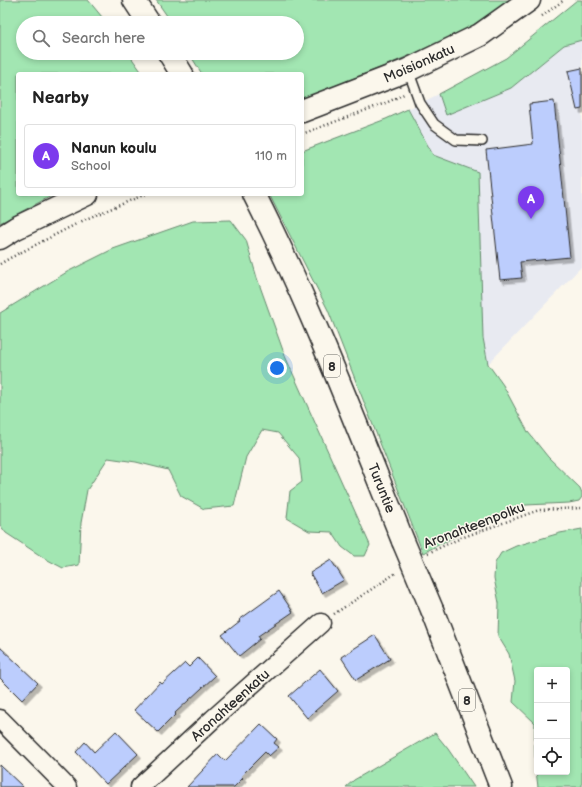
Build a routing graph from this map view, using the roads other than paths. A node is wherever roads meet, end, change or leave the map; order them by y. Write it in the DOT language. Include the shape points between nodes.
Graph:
graph roads {
  1 [pos="134,0"];
  2 [pos="528,0"];
  3 [pos="144,16"];
  4 [pos="173,60"];
  5 [pos="408,70"];
  6 [pos="181,72"];
  7 [pos="304,110"];
  8 [pos="482,141"];
  9 [pos="83,196"];
  10 [pos="255,196"];
  11 [pos="0,238"];
  12 [pos="320,624"];
  13 [pos="0,719"];
  14 [pos="67,787"];
  15 [pos="140,787"];
  16 [pos="501,787"];
  1 -- 3 [label="main road"];
  2 -- 5 [label="main road, Moisionkatu" via="480,35"];
  4 -- 6 [label="main road"];
  5 -- 7 [label="main road, Moisionkatu"];
  5 -- 8 [label="lane" via="420,103 434,124 456,140"];
  9 -- 11 [label="main road"];
  10 -- 16 [label="main road, Turuntie / 8, bridge" via="311,315 433,612"];
  12 -- 15 [label="street, Aronahteenkatu"];
  13 -- 14 [label="street"];
}
